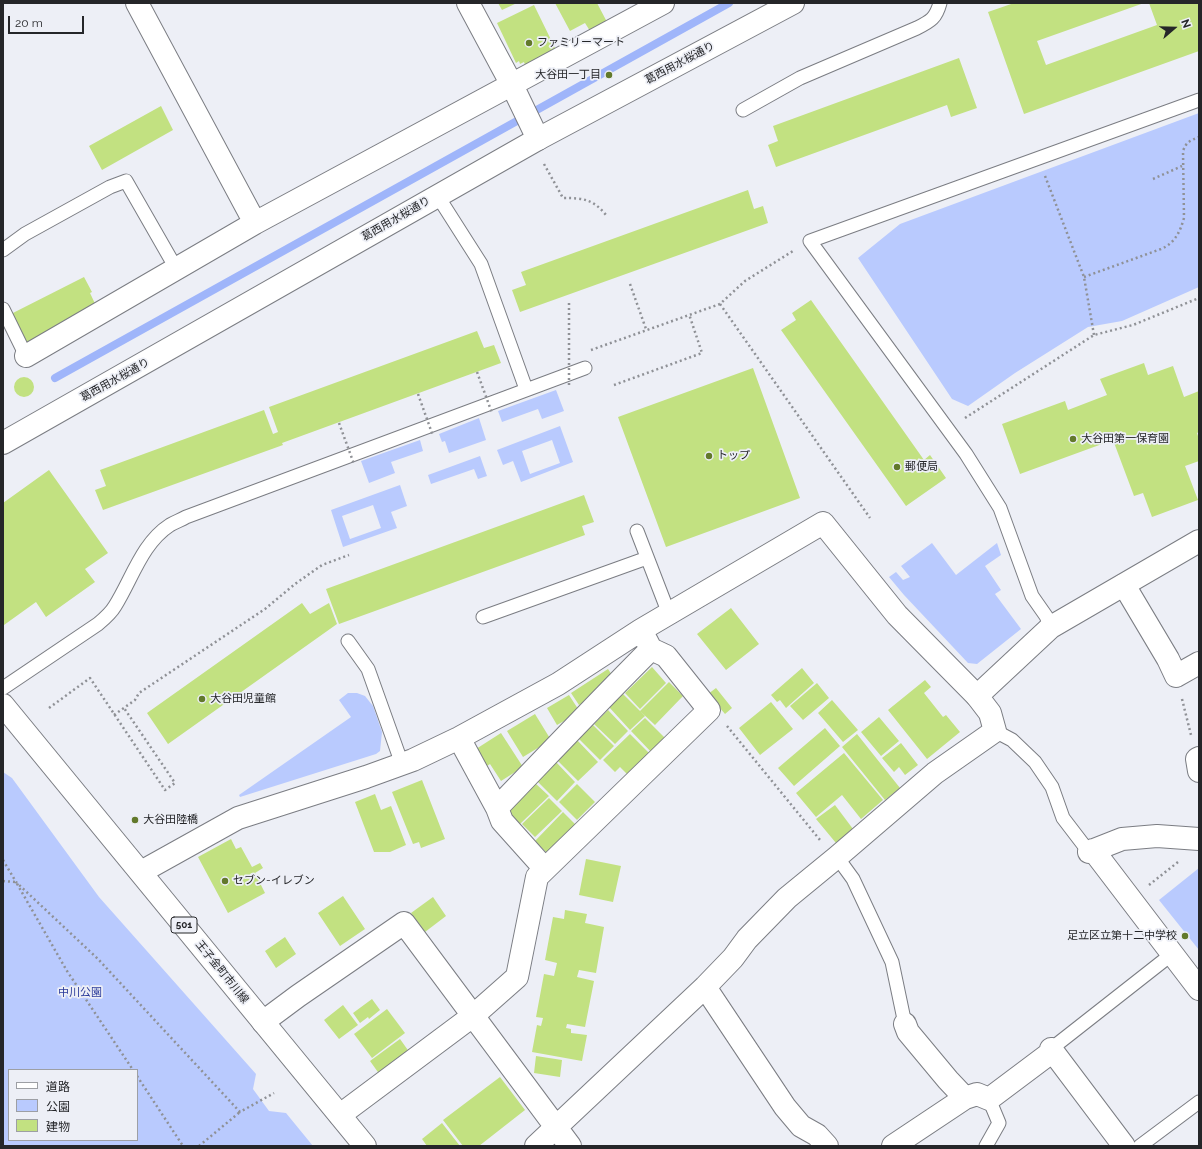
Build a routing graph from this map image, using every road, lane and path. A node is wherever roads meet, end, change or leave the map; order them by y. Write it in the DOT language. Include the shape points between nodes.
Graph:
graph roads {
  1 [pos="137,3"];
  2 [pos="468,3"];
  3 [pos="663,3"];
  4 [pos="793,3"];
  5 [pos="940,3"];
  6 [pos="514,88"];
  7 [pos="1199,100"];
  8 [pos="743,110"];
  9 [pos="534,132"];
  10 [pos="1199,137"];
  11 [pos="1038,158"];
  12 [pos="544,164"];
  13 [pos="1182,166"];
  14 [pos="1153,179"];
  15 [pos="438,195"];
  16 [pos="606,216"];
  17 [pos="256,223"];
  18 [pos="810,241"];
  19 [pos="3,250"];
  20 [pos="177,270"];
  21 [pos="1084,277"];
  22 [pos="630,284"];
  23 [pos="1199,298"];
  24 [pos="569,303"];
  25 [pos="720,304"];
  26 [pos="3,309"];
  27 [pos="689,314"];
  28 [pos="646,330"];
  29 [pos="1094,335"];
  30 [pos="586,351"];
  31 [pos="26,356"];
  32 [pos="571,357"];
  33 [pos="564,360"];
  34 [pos="585,368"];
  35 [pos="477,372"];
  36 [pos="569,385"];
  37 [pos="614,385"];
  38 [pos="526,389"];
  39 [pos="418,394"];
  40 [pos="492,414"];
  41 [pos="339,423"];
  42 [pos="947,429"];
  43 [pos="433,436"];
  44 [pos="3,443"];
  45 [pos="354,464"];
  46 [pos="870,518"];
  47 [pos="637,530"];
  48 [pos="1199,541"];
  49 [pos="349,555"];
  50 [pos="648,558"];
  51 [pos="1124,585"];
  52 [pos="669,614"];
  53 [pos="483,617"];
  54 [pos="1051,627"];
  55 [pos="641,630"];
  56 [pos="348,641"];
  57 [pos="651,649"];
  58 [pos="1199,663"];
  59 [pos="1176,676"];
  60 [pos="3,688"];
  61 [pos="977,696"];
  62 [pos="3,705"];
  63 [pos="49,708"];
  64 [pos="124,708"];
  65 [pos="709,710"];
  66 [pos="114,715"];
  67 [pos="995,731"];
  68 [pos="458,738"];
  69 [pos="1198,763"];
  70 [pos="402,764"];
  71 [pos="497,808"];
  72 [pos="1199,839"];
  73 [pos="1091,851"];
  74 [pos="836,858"];
  75 [pos="3,860"];
  76 [pos="1180,861"];
  77 [pos="545,869"];
  78 [pos="141,872"];
  79 [pos="3,881"];
  80 [pos="16,882"];
  81 [pos="1130,900"];
  82 [pos="1172,954"];
  83 [pos="705,987"];
  84 [pos="1199,989"];
  85 [pos="474,1015"];
  86 [pos="263,1022"];
  87 [pos="905,1024"];
  88 [pos="1052,1050"];
  89 [pos="132,1069"];
  90 [pos="138,1078"];
  91 [pos="274,1093"];
  92 [pos="965,1098"];
  93 [pos="989,1099"];
  94 [pos="1199,1102"];
  95 [pos="240,1112"];
  96 [pos="340,1115"];
  97 [pos="557,1127"];
  98 [pos="183,1146"];
  99 [pos="199,1146"];
  100 [pos="365,1146"];
  101 [pos="536,1146"];
  102 [pos="570,1146"];
  103 [pos="827,1146"];
  104 [pos="893,1146"];
  105 [pos="986,1146"];
  106 [pos="1124,1146"];
  107 [pos="1140,1146"];
  1 -- 17 [label="street"];
  2 -- 6 [label="street"];
  3 -- 6 [label="street"];
  4 -- 9 [label="street, 葛西用水桜通り"];
  5 -- 8 [label="lane" via="937,14 929,22 800,78"];
  6 -- 9 [label="street"];
  6 -- 17 [label="street"];
  7 -- 11 [label="lane"];
  9 -- 15 [label="street, 葛西用水桜通り"];
  10 -- 13 [label="path" via="1185,144"];
  11 -- 18 [label="lane"];
  11 -- 21 [label="path"];
  12 -- 16 [label="path" via="563,198 584,198 600,207"];
  13 -- 14 [label="path"];
  13 -- 21 [label="path" via="1184,218 1174,240 1161,249"];
  15 -- 38 [label="lane" via="481,264"];
  15 -- 44 [label="street, 葛西用水桜通り"];
  17 -- 20 [label="street"];
  18 -- 25 [label="path" via="745,281"];
  18 -- 42 [label="lane"];
  19 -- 20 [label="lane" via="31,231 110,187 126,181"];
  20 -- 31 [label="street"];
  21 -- 29 [label="path"];
  22 -- 28 [label="path"];
  23 -- 29 [label="path" via="1133,325"];
  24 -- 36 [label="path, bridge"];
  25 -- 27 [label="path"];
  25 -- 46 [label="path"];
  26 -- 31 [label="lane"];
  27 -- 28 [label="path"];
  27 -- 37 [label="path" via="702,353"];
  28 -- 30 [label="path"];
  29 -- 42 [label="path"];
  32 -- 33 [label="path"];
  34 -- 38 [label="lane"];
  35 -- 40 [label="path, bridge"];
  38 -- 60 [label="lane" via="169,525 154,539 140,559 108,615"];
  39 -- 43 [label="path, bridge"];
  41 -- 45 [label="path, bridge"];
  42 -- 54 [label="lane" via="1000,508 1032,596"];
  47 -- 50 [label="lane"];
  48 -- 51 [label="street"];
  49 -- 64 [label="path, bridge" via="322,565 265,609 139,693 135,700"];
  50 -- 52 [label="lane"];
  50 -- 53 [label="lane"];
  51 -- 54 [label="street"];
  51 -- 59 [label="street"];
  52 -- 55 [label="street"];
  52 -- 61 [label="street" via="823,523 893,611"];
  54 -- 61 [label="street"];
  55 -- 57 [label="street"];
  55 -- 68 [label="street" via="558,684"];
  56 -- 70 [label="lane" via="368,669"];
  57 -- 65 [label="street" via="666,656"];
  57 -- 71 [label="street"];
  58 -- 59 [label="street"];
  59 -- 69 [label="path"];
  61 -- 67 [label="street" via="990,714"];
  62 -- 78 [label="street, 王子金町市川線 / 501"];
  63 -- 64 [label="path" via="90,678 165,790 175,783"];
  64 -- 66 [label="path, bridge"];
  65 -- 74 [label="path" via="717,714"];
  65 -- 77 [label="street"];
  67 -- 73 [label="lane" via="1012,740 1035,762 1052,787 1063,818"];
  67 -- 74 [label="street" via="935,773"];
  68 -- 70 [label="street"];
  68 -- 71 [label="street"];
  70 -- 78 [label="street" via="238,818"];
  71 -- 77 [label="street" via="502,821"];
  72 -- 73 [label="street" via="1157,836 1122,839"];
  73 -- 81 [label="street"];
  74 -- 83 [label="street" via="787,898"];
  74 -- 87 [label="lane" via="853,879 892,962"];
  75 -- 80 [label="path"];
  76 -- 81 [label="path"];
  77 -- 85 [label="street" via="537,877 517,977"];
  78 -- 86 [label="street, 王子金町市川線 / 501"];
  79 -- 80 [label="path"];
  80 -- 89 [label="path" via="67,971"];
  80 -- 95 [label="path" via="98,959"];
  81 -- 82 [label="street"];
  82 -- 84 [label="street"];
  82 -- 88 [label="lane"];
  83 -- 97 [label="street"];
  83 -- 103 [label="street" via="785,1107 801,1126 817,1135"];
  85 -- 86 [label="street" via="404,923"];
  85 -- 96 [label="street"];
  85 -- 97 [label="street"];
  86 -- 96 [label="street, 王子金町市川線 / 501"];
  87 -- 92 [label="street" via="908,1032"];
  88 -- 93 [label="street"];
  88 -- 106 [label="street"];
  90 -- 98 [label="path"];
  91 -- 95 [label="path"];
  92 -- 93 [label="street" via="977,1094"];
  92 -- 104 [label="street"];
  93 -- 105 [label="lane" via="999,1123"];
  94 -- 107 [label="lane"];
  95 -- 99 [label="path"];
  96 -- 100 [label="street, 王子金町市川線 / 501"];
  97 -- 101 [label="street"];
  97 -- 102 [label="street"];
}
